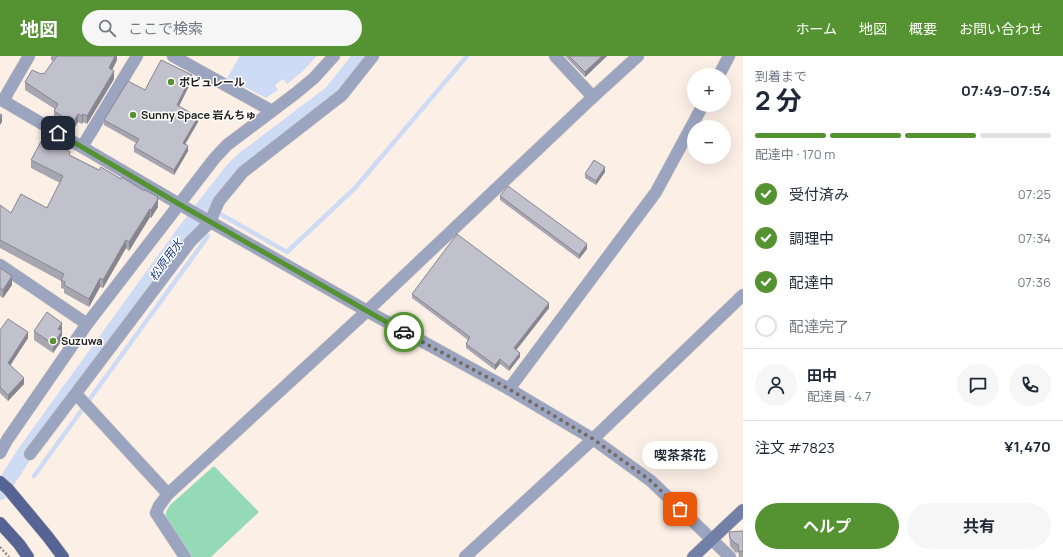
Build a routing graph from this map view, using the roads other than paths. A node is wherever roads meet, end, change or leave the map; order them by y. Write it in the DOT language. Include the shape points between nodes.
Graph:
graph roads {
  1 [pos="29,56"];
  2 [pos="137,56"];
  3 [pos="172,56"];
  4 [pos="334,56"];
  5 [pos="373,56"];
  6 [pos="555,56"];
  7 [pos="638,56"];
  8 [pos="729,56"];
  9 [pos="723,68"];
  10 [pos="594,97"];
  11 [pos="2,100"];
  12 [pos="272,111"];
  13 [pos="699,112"];
  14 [pos="82,147"];
  15 [pos="179,204"];
  16 [pos="207,219"];
  17 [pos="0,265"];
  18 [pos="743,295"];
  19 [pos="367,311"];
  20 [pos="87,324"];
  21 [pos="509,389"];
  22 [pos="82,401"];
  23 [pos="593,439"];
  24 [pos="0,453"];
  25 [pos="30,454"];
  26 [pos="4,485"];
  27 [pos="168,494"];
  28 [pos="743,510"];
  29 [pos="0,523"];
  30 [pos="711,539"];
  31 [pos="28,557"];
  32 [pos="63,557"];
  33 [pos="185,557"];
  34 [pos="465,557"];
  35 [pos="693,557"];
  36 [pos="730,557"];
  1 -- 11 [label="street"];
  2 -- 14 [label="street"];
  3 -- 12 [label="street"];
  4 -- 12 [label="street" via="296,94"];
  5 -- 16 [label="street" via="342,95 243,172"];
  6 -- 10 [label="street"];
  7 -- 10 [label="street"];
  8 -- 9 [label="street"];
  10 -- 19 [label="street"];
  11 -- 14 [label="street"];
  12 -- 15 [label="street" via="214,159"];
  13 -- 21 [label="street" via="656,192"];
  14 -- 15 [label="street"];
  15 -- 16 [label="street"];
  15 -- 20 [label="street"];
  16 -- 19 [label="street"];
  16 -- 22 [label="street"];
  17 -- 20 [label="street"];
  18 -- 23 [label="street"];
  19 -- 21 [label="street"];
  19 -- 27 [label="street"];
  20 -- 24 [label="street"];
  21 -- 23 [label="street"];
  22 -- 25 [label="street"];
  22 -- 27 [label="street"];
  23 -- 30 [label="street" via="651,481"];
  23 -- 34 [label="street"];
  26 -- 32 [label="main road"];
  27 -- 33 [label="street" via="156,514"];
  28 -- 30 [label="main road"];
  29 -- 31 [label="main road"];
  30 -- 35 [label="main road"];
  30 -- 36 [label="street"];
}
